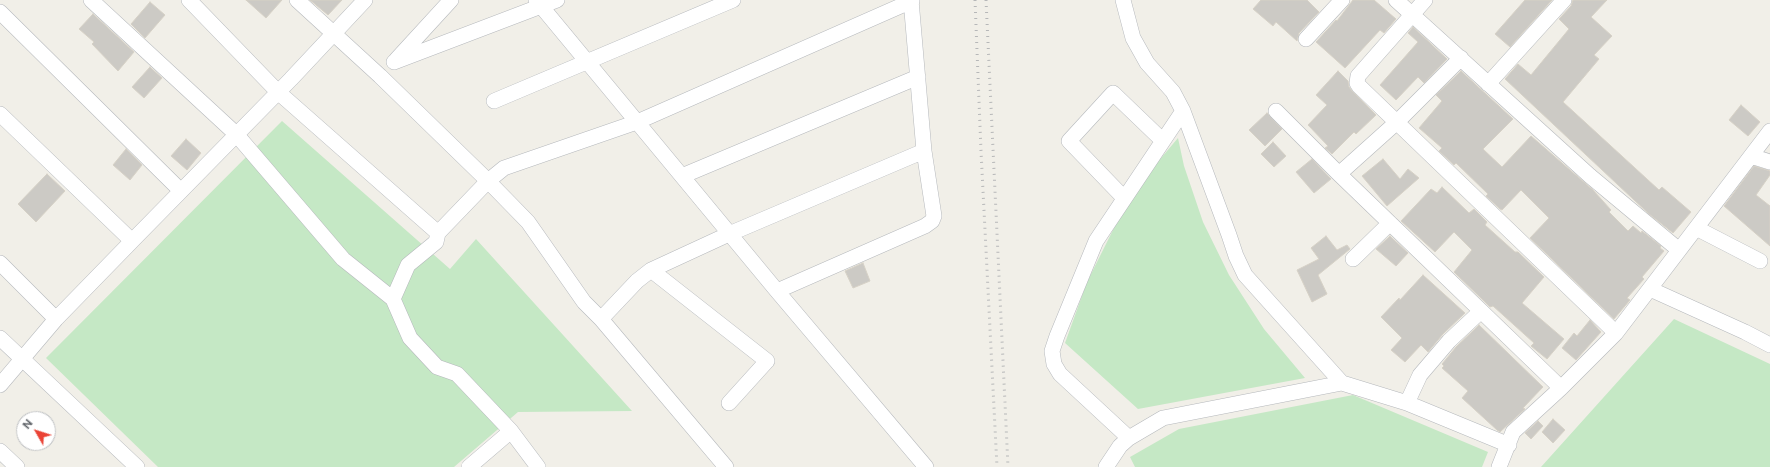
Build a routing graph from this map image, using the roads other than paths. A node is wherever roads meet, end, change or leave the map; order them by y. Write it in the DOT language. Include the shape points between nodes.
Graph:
graph roads {
  1 [pos="91,0"];
  2 [pos="189,0"];
  3 [pos="297,0"];
  4 [pos="365,0"];
  5 [pos="451,0"];
  6 [pos="557,0"];
  7 [pos="734,0"];
  8 [pos="912,0"];
  9 [pos="1123,0"];
  10 [pos="1342,0"];
  11 [pos="1396,0"];
  12 [pos="1417,0"];
  13 [pos="1424,0"];
  14 [pos="1564,0"];
  15 [pos="539,3"];
  16 [pos="0,12"];
  17 [pos="1412,14"];
  18 [pos="333,35"];
  19 [pos="1306,39"];
  20 [pos="1461,58"];
  21 [pos="394,62"];
  22 [pos="587,62"];
  23 [pos="380,76"];
  24 [pos="918,77"];
  25 [pos="1488,84"];
  26 [pos="278,92"];
  27 [pos="494,101"];
  28 [pos="1184,111"];
  29 [pos="1276,111"];
  30 [pos="0,114"];
  31 [pos="637,122"];
  32 [pos="1397,122"];
  33 [pos="1770,131"];
  34 [pos="236,134"];
  35 [pos="1162,140"];
  36 [pos="924,151"];
  37 [pos="1751,156"];
  38 [pos="1770,162"];
  39 [pos="1339,174"];
  40 [pos="682,176"];
  41 [pos="488,181"];
  42 [pos="181,191"];
  43 [pos="1124,198"];
  44 [pos="1390,223"];
  45 [pos="1696,228"];
  46 [pos="438,233"];
  47 [pos="729,234"];
  48 [pos="132,241"];
  49 [pos="1679,250"];
  50 [pos="1353,260"];
  51 [pos="1760,261"];
  52 [pos="0,263"];
  53 [pos="652,270"];
  54 [pos="1650,289"];
  55 [pos="777,292"];
  56 [pos="393,299"];
  57 [pos="1481,311"];
  58 [pos="56,319"];
  59 [pos="600,319"];
  60 [pos="1616,333"];
  61 [pos="0,338"];
  62 [pos="1770,345"];
  63 [pos="23,358"];
  64 [pos="1342,383"];
  65 [pos="0,385"];
  66 [pos="1561,388"];
  67 [pos="729,403"];
  68 [pos="1407,403"];
  69 [pos="511,431"];
  70 [pos="1129,438"];
  71 [pos="1509,445"];
  72 [pos="0,451"];
  73 [pos="17,467"];
  74 [pos="137,467"];
  75 [pos="469,467"];
  76 [pos="538,467"];
  77 [pos="726,467"];
  78 [pos="926,467"];
  79 [pos="1107,467"];
  80 [pos="1499,467"];
  1 -- 34 [label="street"];
  2 -- 26 [label="street"];
  3 -- 18 [label="street"];
  4 -- 18 [label="street"];
  5 -- 21 [label="street"];
  6 -- 15 [label="street"];
  7 -- 22 [label="street"];
  8 -- 24 [label="street"];
  8 -- 31 [label="street"];
  9 -- 28 [label="street" via="1133,38 1147,63 1174,92"];
  10 -- 19 [label="street"];
  11 -- 17 [label="street"];
  12 -- 17 [label="street"];
  13 -- 17 [label="street"];
  14 -- 25 [label="street"];
  15 -- 21 [label="street"];
  15 -- 22 [label="street"];
  16 -- 42 [label="street"];
  17 -- 20 [label="street"];
  17 -- 32 [label="street" via="1357,80 1359,86"];
  18 -- 23 [label="street"];
  18 -- 26 [label="street"];
  20 -- 25 [label="street"];
  20 -- 32 [label="street"];
  21 -- 23 [label="street"];
  22 -- 27 [label="street"];
  22 -- 31 [label="street"];
  23 -- 41 [label="street"];
  24 -- 36 [label="street"];
  24 -- 40 [label="street"];
  25 -- 49 [label="street" via="1590,176"];
  26 -- 34 [label="street"];
  26 -- 46 [label="street"];
  28 -- 35 [label="street"];
  28 -- 64 [label="street" via="1245,275"];
  29 -- 39 [label="street"];
  30 -- 48 [label="street"];
  31 -- 40 [label="street"];
  31 -- 41 [label="street" via="504,168"];
  32 -- 39 [label="street"];
  32 -- 60 [label="street"];
  33 -- 37 [label="street"];
  34 -- 42 [label="street"];
  34 -- 56 [label="street" via="343,259"];
  35 -- 43 [label="street"];
  35 -- 43 [label="street" via="1113,93 1069,141"];
  36 -- 47 [label="street"];
  36 -- 55 [label="street" via="934,216 932,220 925,226"];
  37 -- 38 [label="street"];
  37 -- 45 [label="street"];
  39 -- 44 [label="street"];
  40 -- 47 [label="street"];
  41 -- 46 [label="street"];
  41 -- 59 [label="street" via="528,222 584,302"];
  42 -- 48 [label="street"];
  43 -- 70 [label="street" via="1096,241 1052,351 1054,364 1060,374"];
  44 -- 50 [label="street"];
  44 -- 57 [label="street"];
  45 -- 49 [label="street"];
  45 -- 51 [label="street"];
  46 -- 56 [label="street" via="436,242 408,265"];
  47 -- 53 [label="street"];
  47 -- 55 [label="street"];
  48 -- 58 [label="street"];
  49 -- 54 [label="street"];
  52 -- 58 [label="street"];
  53 -- 59 [label="street" via="637,281"];
  53 -- 67 [label="street" via="767,361"];
  54 -- 60 [label="street"];
  54 -- 62 [label="street"];
  55 -- 78 [label="street"];
  56 -- 69 [label="street" via="410,338 436,367 457,374"];
  57 -- 66 [label="street"];
  57 -- 68 [label="street" via="1449,341 1420,375"];
  58 -- 63 [label="street"];
  59 -- 77 [label="street"];
  60 -- 66 [label="street"];
  61 -- 63 [label="street"];
  63 -- 65 [label="street"];
  63 -- 74 [label="street"];
  64 -- 68 [label="street"];
  64 -- 70 [label="street" via="1163,418"];
  66 -- 71 [label="street" via="1513,432"];
  68 -- 71 [label="street"];
  69 -- 75 [label="street"];
  69 -- 76 [label="street"];
  70 -- 79 [label="street" via="1120,446"];
  71 -- 80 [label="street"];
  72 -- 73 [label="street"];
}
